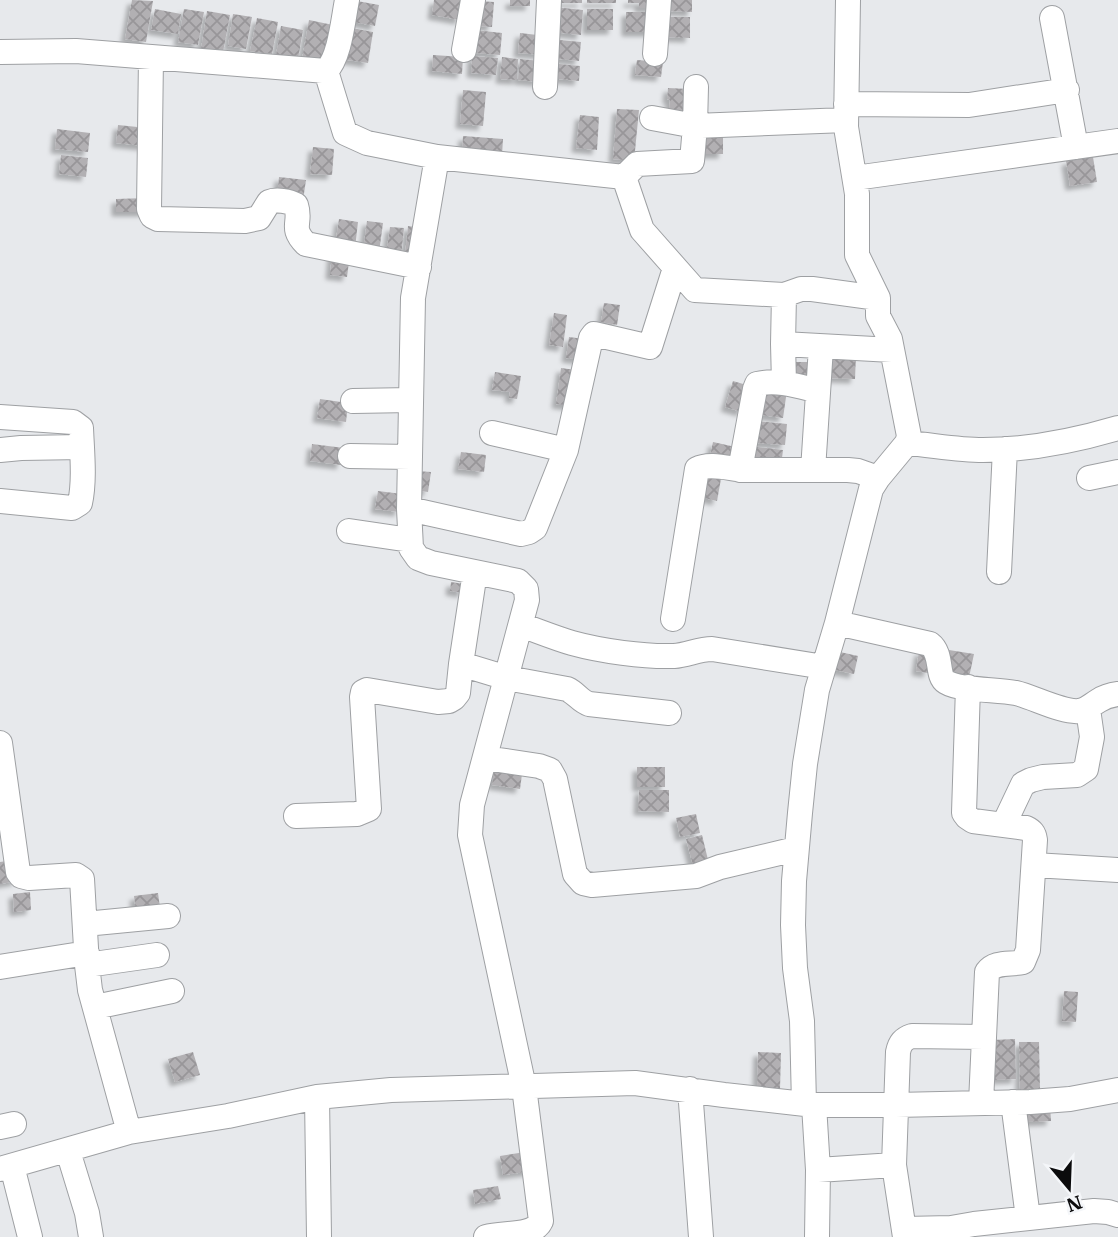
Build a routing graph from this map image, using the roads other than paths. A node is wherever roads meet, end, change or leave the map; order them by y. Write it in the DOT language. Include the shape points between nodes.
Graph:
graph roads {
  1 [pos="347,0"];
  2 [pos="472,0"];
  3 [pos="549,0"];
  4 [pos="659,0"];
  5 [pos="848,0"];
  6 [pos="1052,18"];
  7 [pos="464,50"];
  8 [pos="0,51"];
  9 [pos="655,54"];
  10 [pos="151,57"];
  11 [pos="327,71"];
  12 [pos="545,87"];
  13 [pos="696,87"];
  14 [pos="1067,90"];
  15 [pos="846,112"];
  16 [pos="652,118"];
  17 [pos="695,126"];
  18 [pos="1118,141"];
  19 [pos="1076,147"];
  20 [pos="437,157"];
  21 [pos="624,177"];
  22 [pos="855,178"];
  23 [pos="419,267"];
  24 [pos="675,268"];
  25 [pos="785,295"];
  26 [pos="878,298"];
  27 [pos="783,344"];
  28 [pos="821,347"];
  29 [pos="892,350"];
  30 [pos="784,383"];
  31 [pos="818,391"];
  32 [pos="411,400"];
  33 [pos="353,401"];
  34 [pos="0,417"];
  35 [pos="1118,428"];
  36 [pos="492,433"];
  37 [pos="907,443"];
  38 [pos="82,447"];
  39 [pos="1005,449"];
  40 [pos="0,450"];
  41 [pos="566,450"];
  42 [pos="350,456"];
  43 [pos="410,457"];
  44 [pos="740,470"];
  45 [pos="813,470"];
  46 [pos="1118,472"];
  47 [pos="877,478"];
  48 [pos="1089,478"];
  49 [pos="0,500"];
  50 [pos="409,509"];
  51 [pos="349,531"];
  52 [pos="410,540"];
  53 [pos="475,572"];
  54 [pos="999,572"];
  55 [pos="673,619"];
  56 [pos="837,623"];
  57 [pos="521,625"];
  58 [pos="461,664"];
  59 [pos="824,667"];
  60 [pos="507,678"];
  61 [pos="968,687"];
  62 [pos="1118,694"];
  63 [pos="1088,709"];
  64 [pos="669,713"];
  65 [pos="0,743"];
  66 [pos="485,758"];
  67 [pos="296,816"];
  68 [pos="1004,824"];
  69 [pos="796,849"];
  70 [pos="1034,865"];
  71 [pos="1118,870"];
  72 [pos="168,916"];
  73 [pos="85,924"];
  74 [pos="157,955"];
  75 [pos="87,959"];
  76 [pos="0,967"];
  77 [pos="172,991"];
  78 [pos="95,1007"];
  79 [pos="984,1037"];
  80 [pos="524,1087"];
  81 [pos="690,1089"];
  82 [pos="1118,1090"];
  83 [pos="317,1097"];
  84 [pos="1013,1102"];
  85 [pos="981,1103"];
  86 [pos="809,1104"];
  87 [pos="896,1105"];
  88 [pos="129,1132"];
  89 [pos="68,1151"];
  90 [pos="894,1165"];
  91 [pos="6,1168"];
  92 [pos="818,1170"];
  93 [pos="1118,1214"];
  94 [pos="1028,1218"];
  95 [pos="905,1233"];
  96 [pos="30,1237"];
  97 [pos="91,1237"];
  98 [pos="319,1237"];
  99 [pos="486,1237"];
  100 [pos="701,1237"];
  101 [pos="817,1237"];
  1 -- 11 [label="street"];
  2 -- 7 [label="street"];
  3 -- 12 [label="street"];
  4 -- 9 [label="street"];
  5 -- 15 [label="street"];
  6 -- 14 [label="street"];
  8 -- 10 [label="street"];
  10 -- 11 [label="street"];
  10 -- 23 [label="street" via="152,216 253,220 269,202 292,203 298,210 298,236 306,244"];
  11 -- 20 [label="street" via="345,133 367,143"];
  13 -- 17 [label="street"];
  14 -- 15 [label="street" via="969,105"];
  14 -- 19 [label="street"];
  15 -- 17 [label="street"];
  15 -- 22 [label="street"];
  16 -- 17 [label="street"];
  17 -- 21 [label="street" via="692,162 637,164"];
  18 -- 19 [label="street"];
  19 -- 22 [label="street"];
  20 -- 21 [label="street"];
  20 -- 23 [label="street"];
  21 -- 24 [label="street" via="642,230"];
  22 -- 26 [label="street" via="857,256"];
  23 -- 32 [label="street"];
  24 -- 25 [label="street" via="695,290"];
  24 -- 41 [label="street" via="650,347 594,334 591,338"];
  25 -- 26 [label="street" via="812,289"];
  25 -- 27 [label="street"];
  26 -- 29 [label="street" via="878,316"];
  27 -- 28 [label="street"];
  27 -- 30 [label="street"];
  28 -- 29 [label="street"];
  28 -- 31 [label="street"];
  29 -- 37 [label="street"];
  30 -- 31 [label="street"];
  30 -- 44 [label="street" via="757,384"];
  31 -- 45 [label="street"];
  32 -- 33 [label="street"];
  32 -- 43 [label="street"];
  34 -- 38 [label="street" via="74,422 81,428"];
  35 -- 39 [label="street"];
  36 -- 41 [label="street"];
  37 -- 39 [label="street"];
  37 -- 47 [label="street"];
  38 -- 40 [label="street"];
  38 -- 49 [label="street" via="80,503 72,508"];
  39 -- 54 [label="street"];
  41 -- 50 [label="street" via="529,533"];
  42 -- 43 [label="street"];
  43 -- 50 [label="street"];
  44 -- 45 [label="street"];
  44 -- 55 [label="street" via="696,469"];
  45 -- 47 [label="street" via="858,471"];
  46 -- 48 [label="street"];
  47 -- 56 [label="street"];
  50 -- 52 [label="street"];
  51 -- 52 [label="street"];
  52 -- 53 [label="street" via="418,558"];
  53 -- 57 [label="street" via="518,581 526,589"];
  53 -- 58 [label="street"];
  56 -- 59 [label="street"];
  56 -- 61 [label="street" via="930,644 939,655 945,682"];
  57 -- 59 [label="street" via="603,649 678,656 712,649"];
  57 -- 60 [label="street"];
  58 -- 60 [label="street"];
  58 -- 67 [label="street" via="458,693 449,701 363,692 369,809 357,814"];
  59 -- 69 [label="street" via="809,741"];
  60 -- 64 [label="street" via="567,689 589,704"];
  60 -- 66 [label="street"];
  61 -- 63 [label="street" via="1014,693 1077,712"];
  61 -- 68 [label="street" via="964,813 973,821"];
  62 -- 63 [label="street" via="1108,695"];
  63 -- 68 [label="street" via="1092,737 1086,769 1077,775 1043,777 1023,784"];
  65 -- 73 [label="street" via="18,872 29,878 76,875 82,879"];
  66 -- 69 [label="street" via="550,770 575,874 583,883 696,876"];
  66 -- 80 [label="street" via="472,804 470,835"];
  68 -- 70 [label="street" via="1026,828 1035,835"];
  69 -- 86 [label="street" via="795,968"];
  70 -- 71 [label="street"];
  70 -- 79 [label="street" via="1028,950 1023,962 998,964 987,972"];
  72 -- 73 [label="street"];
  73 -- 75 [label="street"];
  74 -- 75 [label="street"];
  75 -- 76 [label="street"];
  75 -- 78 [label="street"];
  77 -- 78 [label="street"];
  78 -- 88 [label="street"];
  79 -- 85 [label="street"];
  79 -- 87 [label="street" via="905,1038 898,1052"];
  80 -- 81 [label="street" via="635,1083"];
  80 -- 83 [label="street"];
  80 -- 99 [label="street" via="541,1221 530,1234"];
  81 -- 86 [label="street"];
  81 -- 100 [label="street"];
  82 -- 84 [label="street"];
  83 -- 88 [label="street"];
  83 -- 98 [label="street"];
  84 -- 85 [label="street"];
  84 -- 94 [label="street"];
  85 -- 87 [label="street"];
  86 -- 87 [label="street"];
  86 -- 92 [label="street"];
  87 -- 90 [label="street"];
  88 -- 89 [label="street"];
  89 -- 91 [label="street"];
  89 -- 97 [label="street"];
  90 -- 92 [label="street"];
  90 -- 95 [label="street"];
  91 -- 96 [label="street"];
  92 -- 101 [label="street"];
  93 -- 94 [label="street" via="1094,1211"];
  94 -- 95 [label="street"];
}
